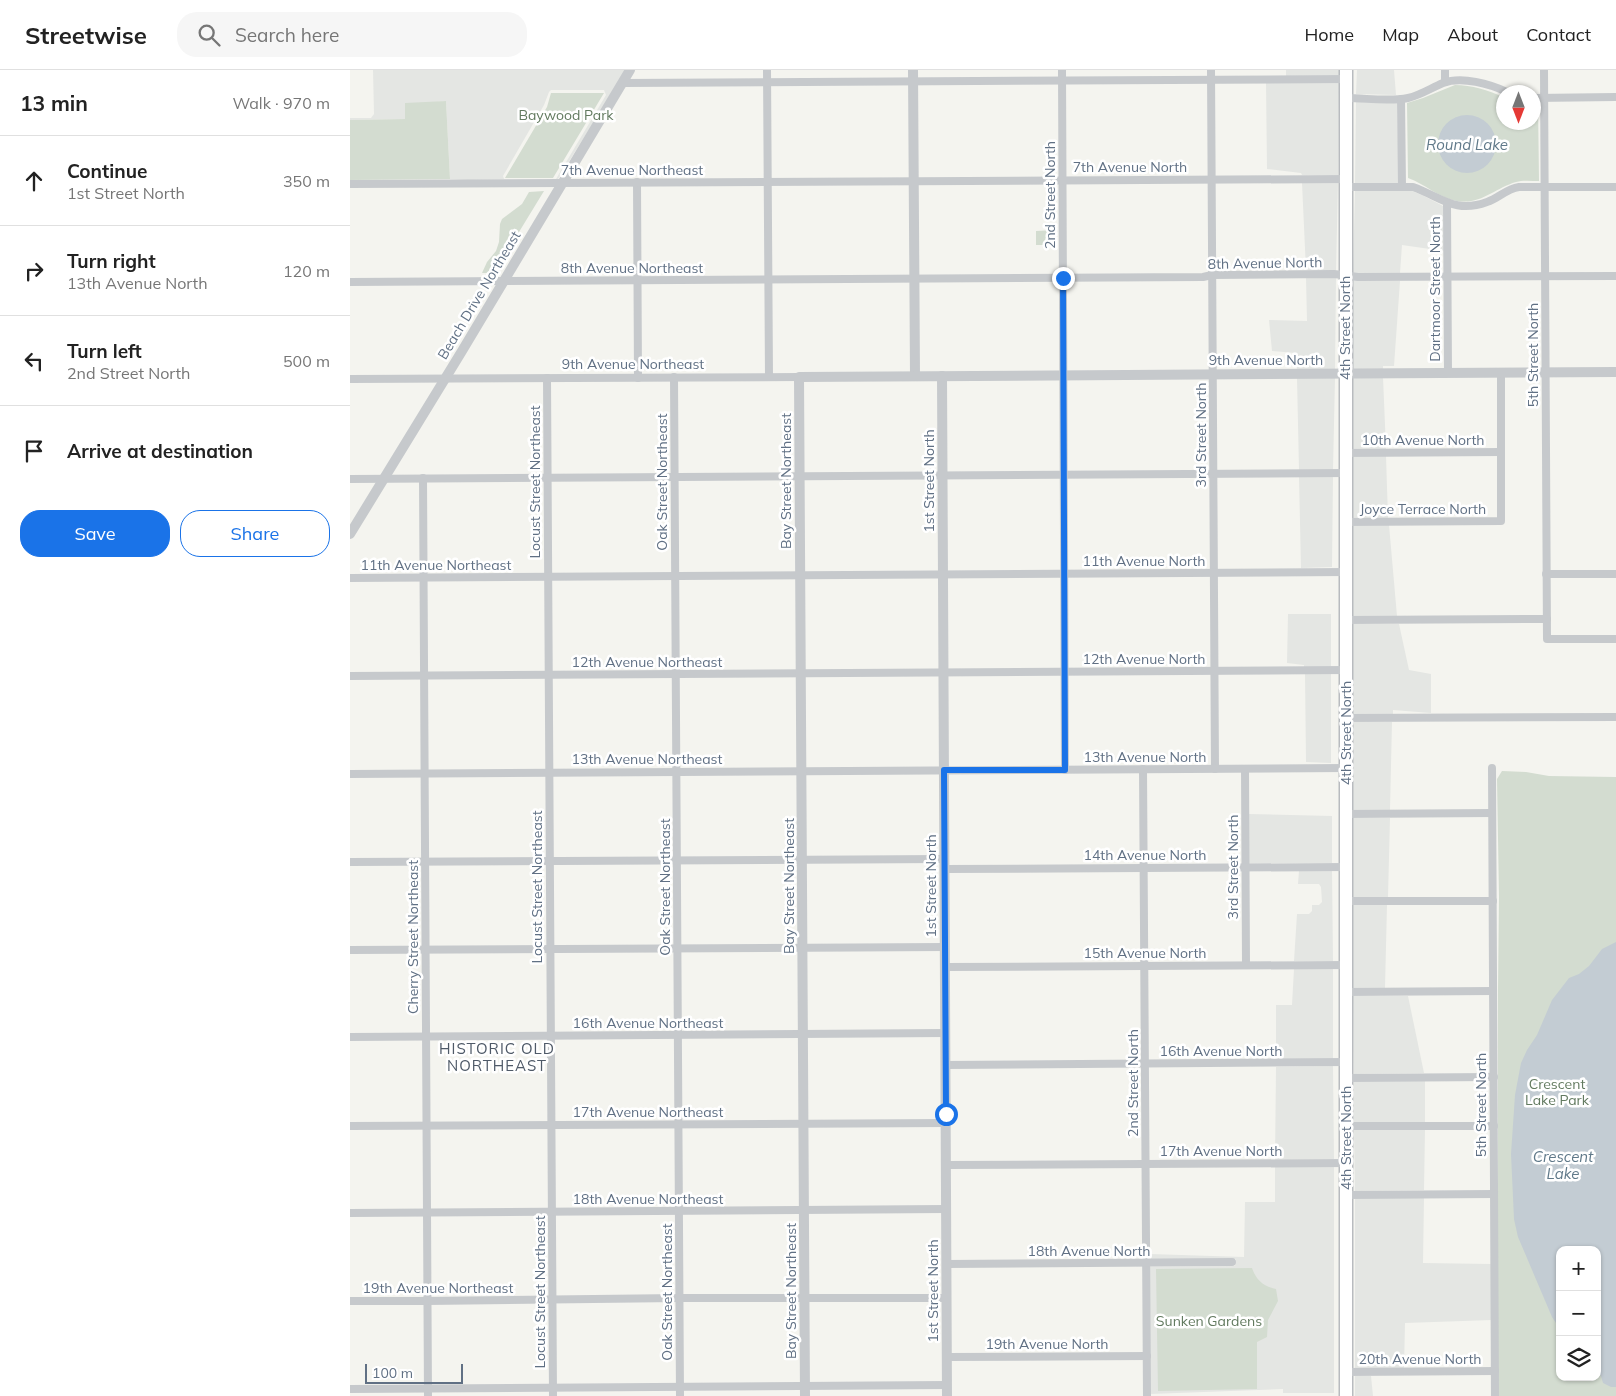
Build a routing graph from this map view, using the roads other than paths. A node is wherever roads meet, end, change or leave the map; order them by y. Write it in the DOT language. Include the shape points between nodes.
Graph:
graph roads {
  1 [pos="630,70"];
  2 [pos="767,70"];
  3 [pos="914,70"];
  4 [pos="1062,70"];
  5 [pos="1211,70"];
  6 [pos="1445,70"];
  7 [pos="1544,70"];
  8 [pos="1346,75"];
  9 [pos="1211,80"];
  10 [pos="1062,81"];
  11 [pos="767,82"];
  12 [pos="914,82"];
  13 [pos="1444,82"];
  14 [pos="623,83"];
  15 [pos="1496,88"];
  16 [pos="1541,97"];
  17 [pos="1544,97"];
  18 [pos="1616,97"];
  19 [pos="1346,98"];
  20 [pos="1401,99"];
  21 [pos="1212,179"];
  22 [pos="1062,180"];
  23 [pos="914,181"];
  24 [pos="637,182"];
  25 [pos="768,182"];
  26 [pos="562,183"];
  27 [pos="1347,183"];
  28 [pos="350,184"];
  29 [pos="1402,187"];
  30 [pos="1544,187"];
  31 [pos="1616,187"];
  32 [pos="1447,204"];
  33 [pos="1212,275"];
  34 [pos="1345,276"];
  35 [pos="1616,276"];
  36 [pos="1447,277"];
  37 [pos="1545,277"];
  38 [pos="1063,278"];
  39 [pos="915,279"];
  40 [pos="638,280"];
  41 [pos="768,280"];
  42 [pos="503,281"];
  43 [pos="350,282"];
  44 [pos="1616,372"];
  45 [pos="1448,373"];
  46 [pos="1501,373"];
  47 [pos="1545,373"];
  48 [pos="1213,374"];
  49 [pos="1345,374"];
  50 [pos="1063,375"];
  51 [pos="915,376"];
  52 [pos="942,376"];
  53 [pos="674,377"];
  54 [pos="769,377"];
  55 [pos="799,377"];
  56 [pos="547,378"];
  57 [pos="638,378"];
  58 [pos="350,379"];
  59 [pos="444,379"];
  60 [pos="1501,452"];
  61 [pos="1345,453"];
  62 [pos="1345,473"];
  63 [pos="1214,474"];
  64 [pos="1064,475"];
  65 [pos="800,476"];
  66 [pos="942,476"];
  67 [pos="675,477"];
  68 [pos="385,478"];
  69 [pos="423,478"];
  70 [pos="548,478"];
  71 [pos="350,479"];
  72 [pos="1346,522"];
  73 [pos="350,534"];
  74 [pos="1346,572"];
  75 [pos="1214,573"];
  76 [pos="1064,574"];
  77 [pos="1546,574"];
  78 [pos="1616,574"];
  79 [pos="800,575"];
  80 [pos="943,575"];
  81 [pos="676,576"];
  82 [pos="548,577"];
  83 [pos="350,578"];
  84 [pos="423,578"];
  85 [pos="1547,619"];
  86 [pos="1346,620"];
  87 [pos="1616,639"];
  88 [pos="1346,670"];
  89 [pos="1214,671"];
  90 [pos="1065,672"];
  91 [pos="943,673"];
  92 [pos="676,674"];
  93 [pos="801,674"];
  94 [pos="549,675"];
  95 [pos="350,676"];
  96 [pos="424,676"];
  97 [pos="1616,717"];
  98 [pos="1346,718"];
  99 [pos="1346,768"];
  100 [pos="1492,768"];
  101 [pos="1143,769"];
  102 [pos="1215,769"];
  103 [pos="1245,769"];
  104 [pos="944,770"];
  105 [pos="1065,770"];
  106 [pos="802,771"];
  107 [pos="549,772"];
  108 [pos="677,772"];
  109 [pos="424,773"];
  110 [pos="350,774"];
  111 [pos="1346,814"];
  112 [pos="1492,814"];
  113 [pos="677,860"];
  114 [pos="802,860"];
  115 [pos="550,861"];
  116 [pos="350,862"];
  117 [pos="425,862"];
  118 [pos="944,864"];
  119 [pos="1246,867"];
  120 [pos="1346,867"];
  121 [pos="1144,868"];
  122 [pos="1493,900"];
  123 [pos="1346,901"];
  124 [pos="803,947"];
  125 [pos="945,947"];
  126 [pos="678,948"];
  127 [pos="425,949"];
  128 [pos="550,949"];
  129 [pos="350,950"];
  130 [pos="1246,965"];
  131 [pos="1346,965"];
  132 [pos="1145,966"];
  133 [pos="945,967"];
  134 [pos="1493,991"];
  135 [pos="1346,992"];
  136 [pos="803,1034"];
  137 [pos="945,1034"];
  138 [pos="678,1035"];
  139 [pos="426,1036"];
  140 [pos="551,1036"];
  141 [pos="350,1037"];
  142 [pos="1346,1062"];
  143 [pos="1145,1064"];
  144 [pos="946,1065"];
  145 [pos="1494,1077"];
  146 [pos="1346,1078"];
  147 [pos="804,1123"];
  148 [pos="946,1123"];
  149 [pos="678,1124"];
  150 [pos="426,1125"];
  151 [pos="551,1125"];
  152 [pos="350,1126"];
  153 [pos="1346,1126"];
  154 [pos="1494,1126"];
  155 [pos="1346,1163"];
  156 [pos="1146,1164"];
  157 [pos="946,1165"];
  158 [pos="1494,1194"];
  159 [pos="1346,1195"];
  160 [pos="946,1209"];
  161 [pos="804,1210"];
  162 [pos="679,1211"];
  163 [pos="427,1212"];
  164 [pos="552,1212"];
  165 [pos="350,1213"];
  166 [pos="1232,1262"];
  167 [pos="1146,1263"];
  168 [pos="947,1264"];
  169 [pos="680,1298"];
  170 [pos="804,1298"];
  171 [pos="947,1298"];
  172 [pos="552,1300"];
  173 [pos="350,1301"];
  174 [pos="427,1301"];
  175 [pos="1147,1356"];
  176 [pos="947,1357"];
  177 [pos="1346,1372"];
  178 [pos="1495,1372"];
  179 [pos="680,1387"];
  180 [pos="350,1389"];
  181 [pos="805,1391"];
  182 [pos="947,1391"];
  183 [pos="428,1392"];
  184 [pos="553,1392"];
  185 [pos="680,1396"];
  186 [pos="1147,1396"];
  187 [pos="1346,1396"];
  188 [pos="1495,1396"];
  1 -- 14 [label="street, Beach Drive Northeast"];
  2 -- 11 [label="street"];
  3 -- 12 [label="street"];
  4 -- 10 [label="street, 2nd Street North"];
  5 -- 9 [label="street, 3rd Street North"];
  6 -- 13 [label="street"];
  7 -- 17 [label="street, 5th Street North"];
  8 -- 9 [label="street"];
  8 -- 19 [label="main road, 4th Street North"];
  9 -- 10 [label="street"];
  9 -- 21 [label="street, 3rd Street North"];
  10 -- 12 [label="street"];
  10 -- 22 [label="street, 2nd Street North"];
  11 -- 12 [label="street"];
  11 -- 14 [label="street"];
  11 -- 25 [label="street"];
  12 -- 23 [label="street"];
  13 -- 15 [label="street" via="1483,83"];
  13 -- 20 [label="street" via="1422,94"];
  14 -- 26 [label="street, Beach Drive Northeast"];
  16 -- 17 [label="street"];
  17 -- 18 [label="street"];
  17 -- 30 [label="street, 5th Street North"];
  19 -- 20 [label="street"];
  19 -- 27 [label="main road, 4th Street North"];
  20 -- 29 [label="street"];
  21 -- 22 [label="street, 7th Avenue North"];
  21 -- 27 [label="street, 7th Avenue North"];
  21 -- 33 [label="street, 3rd Street North"];
  22 -- 23 [label="street, 7th Avenue North"];
  22 -- 38 [label="street, 2nd Street North"];
  23 -- 25 [label="street, 7th Avenue Northeast"];
  23 -- 39 [label="street"];
  24 -- 25 [label="street, 7th Avenue Northeast"];
  24 -- 26 [label="street, 7th Avenue Northeast"];
  24 -- 40 [label="street"];
  25 -- 41 [label="street"];
  26 -- 28 [label="street, 7th Avenue Northeast"];
  26 -- 42 [label="street, Beach Drive Northeast"];
  27 -- 29 [label="street, 7th Avenue North"];
  27 -- 34 [label="main road, 4th Street North"];
  29 -- 32 [label="street, 7th Avenue North" via="1413,187"];
  30 -- 31 [label="street, 7th Avenue North"];
  30 -- 32 [label="street, 7th Avenue North" via="1510,189 1479,205"];
  30 -- 37 [label="street, 5th Street North"];
  32 -- 36 [label="street, Dartmoor Street North"];
  33 -- 34 [label="street, 8th Avenue North"];
  33 -- 38 [label="street, 8th Avenue North"];
  33 -- 48 [label="street, 3rd Street North"];
  34 -- 36 [label="street, 8th Avenue North"];
  34 -- 49 [label="main road, 4th Street North"];
  35 -- 37 [label="street, 8th Avenue North"];
  36 -- 37 [label="street, 8th Avenue North"];
  36 -- 45 [label="street, Dartmoor Street North"];
  37 -- 47 [label="street, 5th Street North"];
  38 -- 39 [label="street, 8th Avenue North"];
  38 -- 50 [label="street, 2nd Street North"];
  39 -- 41 [label="street, 8th Avenue Northeast"];
  39 -- 51 [label="street"];
  40 -- 41 [label="street, 8th Avenue Northeast"];
  40 -- 42 [label="street, 8th Avenue Northeast"];
  40 -- 57 [label="street"];
  41 -- 54 [label="street"];
  42 -- 43 [label="street, 8th Avenue Northeast"];
  42 -- 59 [label="street, Beach Drive Northeast"];
  44 -- 47 [label="street, 9th Avenue North"];
  45 -- 46 [label="street, 9th Avenue North"];
  45 -- 49 [label="street, 9th Avenue North"];
  46 -- 47 [label="street, 9th Avenue North"];
  46 -- 60 [label="street"];
  47 -- 77 [label="street, 5th Street North"];
  48 -- 49 [label="street, 9th Avenue North"];
  48 -- 50 [label="street, 9th Avenue North"];
  48 -- 63 [label="street, 3rd Street North"];
  49 -- 61 [label="main road, 4th Street North"];
  50 -- 52 [label="street, 9th Avenue North"];
  50 -- 64 [label="street, 2nd Street North"];
  51 -- 52 [label="street, 9th Avenue North"];
  51 -- 55 [label="street, 9th Avenue Northeast"];
  52 -- 66 [label="street, 1st Street North"];
  53 -- 54 [label="street, 9th Avenue Northeast"];
  53 -- 57 [label="street, 9th Avenue Northeast"];
  53 -- 67 [label="street, Oak Street Northeast"];
  54 -- 55 [label="street, 9th Avenue Northeast"];
  55 -- 65 [label="street, Bay Street Northeast"];
  56 -- 57 [label="street, 9th Avenue Northeast"];
  56 -- 59 [label="street, 9th Avenue Northeast"];
  56 -- 70 [label="street, Locust Street Northeast"];
  58 -- 59 [label="street, 9th Avenue Northeast"];
  59 -- 68 [label="street, Beach Drive Northeast"];
  60 -- 61 [label="street, 10th Avenue North"];
  60 -- 72 [label="street, Joyce Terrace North" via="1502,521"];
  61 -- 62 [label="main road, 4th Street North"];
  62 -- 63 [label="street"];
  62 -- 72 [label="main road, 4th Street North"];
  63 -- 64 [label="street"];
  63 -- 75 [label="street, 3rd Street North"];
  64 -- 66 [label="street"];
  64 -- 76 [label="street, 2nd Street North"];
  65 -- 66 [label="street"];
  65 -- 67 [label="street"];
  65 -- 79 [label="street, Bay Street Northeast"];
  66 -- 80 [label="street, 1st Street North"];
  67 -- 70 [label="street"];
  67 -- 81 [label="street, Oak Street Northeast"];
  68 -- 69 [label="street"];
  68 -- 71 [label="street"];
  68 -- 73 [label="street, Beach Drive Northeast"];
  69 -- 70 [label="street"];
  69 -- 84 [label="street, Cherry Street Northeast"];
  70 -- 82 [label="street, Locust Street Northeast"];
  72 -- 74 [label="main road, 4th Street North"];
  74 -- 75 [label="street, 11th Avenue North"];
  74 -- 86 [label="main road, 4th Street North"];
  75 -- 76 [label="street, 11th Avenue North"];
  75 -- 89 [label="street, 3rd Street North"];
  76 -- 80 [label="street, 11th Avenue North"];
  76 -- 90 [label="street, 2nd Street North"];
  77 -- 78 [label="street"];
  77 -- 85 [label="street, 5th Street North"];
  79 -- 80 [label="street, 11th Avenue Northeast"];
  79 -- 81 [label="street, 11th Avenue Northeast"];
  79 -- 93 [label="street, Bay Street Northeast"];
  80 -- 91 [label="street, 1st Street North"];
  81 -- 82 [label="street, 11th Avenue Northeast"];
  81 -- 92 [label="street, Oak Street Northeast"];
  82 -- 84 [label="street, 11th Avenue Northeast"];
  82 -- 94 [label="street, Locust Street Northeast"];
  83 -- 84 [label="street, 11th Avenue Northeast"];
  84 -- 96 [label="street, Cherry Street Northeast"];
  85 -- 86 [label="street"];
  85 -- 87 [label="street, 5th Street North" via="1547,639"];
  86 -- 88 [label="main road, 4th Street North"];
  88 -- 89 [label="street, 12th Avenue North"];
  88 -- 98 [label="main road, 4th Street North"];
  89 -- 90 [label="street, 12th Avenue North"];
  89 -- 102 [label="street, 3rd Street North"];
  90 -- 91 [label="street, 12th Avenue North"];
  90 -- 105 [label="street, 2nd Street North"];
  91 -- 93 [label="street, 12th Avenue Northeast"];
  91 -- 104 [label="street, 1st Street North"];
  92 -- 93 [label="street, 12th Avenue Northeast"];
  92 -- 94 [label="street, 12th Avenue Northeast"];
  92 -- 108 [label="street, Oak Street Northeast"];
  93 -- 106 [label="street, Bay Street Northeast"];
  94 -- 96 [label="street, 12th Avenue Northeast"];
  94 -- 107 [label="street, Locust Street Northeast"];
  95 -- 96 [label="street, 12th Avenue Northeast"];
  96 -- 109 [label="street, Cherry Street Northeast"];
  97 -- 98 [label="street"];
  98 -- 99 [label="main road, 4th Street North"];
  99 -- 103 [label="street, 13th Avenue North"];
  99 -- 111 [label="main road, 4th Street North"];
  100 -- 112 [label="street, 5th Street North"];
  101 -- 102 [label="street, 13th Avenue North"];
  101 -- 105 [label="street, 13th Avenue North"];
  101 -- 121 [label="street, 2nd Street North"];
  102 -- 103 [label="street, 13th Avenue North"];
  103 -- 119 [label="street, 3rd Street North"];
  104 -- 105 [label="street, 13th Avenue North"];
  104 -- 106 [label="street, 13th Avenue Northeast"];
  104 -- 118 [label="street, 1st Street North"];
  106 -- 108 [label="street, 13th Avenue Northeast"];
  106 -- 114 [label="street, Bay Street Northeast"];
  107 -- 108 [label="street, 13th Avenue Northeast"];
  107 -- 109 [label="street, 13th Avenue Northeast"];
  107 -- 115 [label="street, Locust Street Northeast"];
  108 -- 113 [label="street, Oak Street Northeast"];
  109 -- 110 [label="street, 13th Avenue Northeast"];
  109 -- 117 [label="street, Cherry Street Northeast"];
  111 -- 112 [label="street"];
  111 -- 120 [label="main road, 4th Street North"];
  112 -- 122 [label="street, 5th Street North"];
  113 -- 114 [label="street, 14th Avenue North"];
  113 -- 115 [label="street, 14th Avenue North"];
  113 -- 126 [label="street, Oak Street Northeast"];
  114 -- 118 [label="street, 14th Avenue North"];
  114 -- 124 [label="street, Bay Street Northeast"];
  115 -- 117 [label="street, 14th Avenue North"];
  115 -- 128 [label="street, Locust Street Northeast"];
  116 -- 117 [label="street, 14th Avenue North"];
  117 -- 127 [label="street, Cherry Street Northeast"];
  118 -- 121 [label="street, 14th Avenue North"];
  118 -- 125 [label="street, 1st Street North"];
  119 -- 120 [label="street, 14th Avenue North"];
  119 -- 121 [label="street, 14th Avenue North"];
  119 -- 130 [label="street, 3rd Street North"];
  120 -- 123 [label="main road, 4th Street North"];
  121 -- 132 [label="street, 2nd Street North"];
  122 -- 123 [label="street"];
  122 -- 134 [label="street, 5th Street North"];
  123 -- 131 [label="main road, 4th Street North"];
  124 -- 125 [label="street"];
  124 -- 126 [label="street"];
  124 -- 136 [label="street, Bay Street Northeast"];
  125 -- 133 [label="street, 1st Street North"];
  126 -- 128 [label="street"];
  126 -- 138 [label="street, Oak Street Northeast"];
  127 -- 128 [label="street"];
  127 -- 129 [label="street"];
  127 -- 139 [label="street, Cherry Street Northeast"];
  128 -- 140 [label="street, Locust Street Northeast"];
  130 -- 131 [label="street, 15th Avenue North"];
  130 -- 132 [label="street, 15th Avenue North"];
  131 -- 135 [label="main road, 4th Street North"];
  132 -- 133 [label="street, 15th Avenue North"];
  132 -- 143 [label="street, 2nd Street North"];
  133 -- 137 [label="street, 1st Street North"];
  134 -- 135 [label="street"];
  134 -- 145 [label="street, 5th Street North"];
  135 -- 142 [label="main road, 4th Street North"];
  136 -- 137 [label="street, 16th Avenue Northeast"];
  136 -- 138 [label="street, 16th Avenue Northeast"];
  136 -- 147 [label="street, Bay Street Northeast"];
  137 -- 144 [label="street, 1st Street North"];
  138 -- 140 [label="street, 16th Avenue Northeast"];
  138 -- 149 [label="street, Oak Street Northeast"];
  139 -- 140 [label="street, 16th Avenue Northeast"];
  139 -- 141 [label="street, 16th Avenue Northeast"];
  139 -- 150 [label="street, Cherry Street Northeast"];
  140 -- 151 [label="street, Locust Street Northeast"];
  142 -- 143 [label="street, 16th Avenue North"];
  142 -- 146 [label="main road, 4th Street North"];
  143 -- 144 [label="street, 16th Avenue North"];
  143 -- 156 [label="street, 2nd Street North"];
  144 -- 148 [label="street, 1st Street North"];
  145 -- 146 [label="street"];
  145 -- 154 [label="street, 5th Street North"];
  146 -- 153 [label="main road, 4th Street North"];
  147 -- 148 [label="street, 17th Avenue Northeast"];
  147 -- 149 [label="street, 17th Avenue Northeast"];
  147 -- 161 [label="street, Bay Street Northeast"];
  148 -- 157 [label="street, 1st Street North"];
  149 -- 151 [label="street, 17th Avenue Northeast"];
  149 -- 162 [label="street, Oak Street Northeast"];
  150 -- 151 [label="street, 17th Avenue Northeast"];
  150 -- 152 [label="street, 17th Avenue Northeast"];
  150 -- 163 [label="street, Cherry Street Northeast"];
  151 -- 164 [label="street, Locust Street Northeast"];
  153 -- 154 [label="street"];
  153 -- 155 [label="main road, 4th Street North"];
  154 -- 158 [label="street, 5th Street North"];
  155 -- 156 [label="street, 17th Avenue North"];
  155 -- 159 [label="main road, 4th Street North"];
  156 -- 157 [label="street, 17th Avenue North"];
  156 -- 167 [label="street, 2nd Street North"];
  157 -- 160 [label="street, 1st Street North"];
  158 -- 159 [label="street"];
  158 -- 178 [label="street, 5th Street North"];
  159 -- 177 [label="main road, 4th Street North"];
  160 -- 161 [label="street, 18th Avenue Northeast"];
  160 -- 168 [label="street, 1st Street North"];
  161 -- 162 [label="street, 18th Avenue Northeast"];
  161 -- 170 [label="street, Bay Street Northeast"];
  162 -- 164 [label="street, 18th Avenue Northeast"];
  162 -- 169 [label="street, Oak Street Northeast"];
  163 -- 164 [label="street, 18th Avenue Northeast"];
  163 -- 165 [label="street, 18th Avenue Northeast"];
  163 -- 174 [label="street, Cherry Street Northeast"];
  164 -- 172 [label="street, Locust Street Northeast"];
  166 -- 167 [label="street, 18th Avenue North"];
  167 -- 168 [label="street, 18th Avenue North"];
  167 -- 175 [label="street, 2nd Street North"];
  168 -- 171 [label="street, 1st Street North"];
  169 -- 170 [label="street, 19th Avenue Northeast"];
  169 -- 172 [label="street, 19th Avenue Northeast"];
  169 -- 179 [label="street, Oak Street Northeast"];
  170 -- 171 [label="street, 19th Avenue Northeast"];
  170 -- 181 [label="street, Bay Street Northeast"];
  171 -- 176 [label="street, 1st Street North"];
  172 -- 174 [label="street, 19th Avenue Northeast"];
  172 -- 184 [label="street, Locust Street Northeast"];
  173 -- 174 [label="street, 19th Avenue Northeast"];
  174 -- 183 [label="street, Cherry Street Northeast"];
  175 -- 176 [label="street, 19th Avenue North"];
  175 -- 186 [label="street, 2nd Street North"];
  176 -- 182 [label="street, 1st Street North"];
  177 -- 178 [label="street, 20th Avenue North"];
  177 -- 187 [label="main road, 4th Street North"];
  178 -- 188 [label="street, 5th Street North"];
  179 -- 181 [label="street"];
  179 -- 184 [label="street"];
  179 -- 185 [label="street, Oak Street Northeast"];
  180 -- 183 [label="street"];
  181 -- 182 [label="street"];
  183 -- 184 [label="street"];
}
